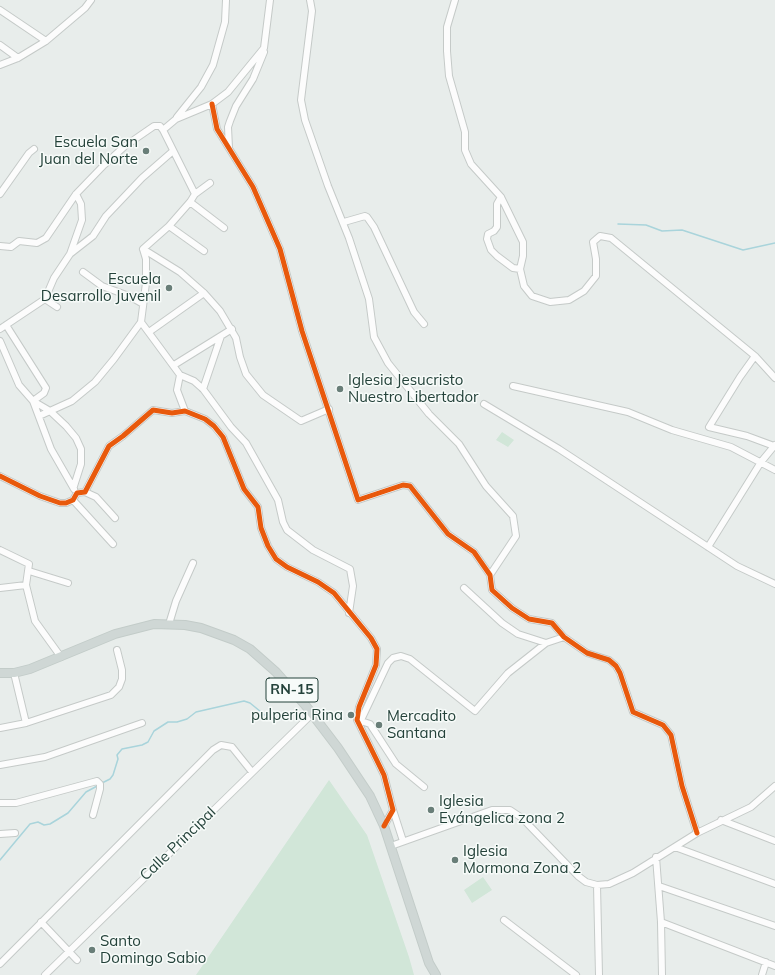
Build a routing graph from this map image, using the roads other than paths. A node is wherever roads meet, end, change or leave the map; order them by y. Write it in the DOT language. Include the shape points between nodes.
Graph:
graph roads {
  1 [pos="91,0"];
  2 [pos="226,0"];
  3 [pos="270,0"];
  4 [pos="310,0"];
  5 [pos="455,0"];
  6 [pos="0,10"];
  7 [pos="46,41"];
  8 [pos="0,44"];
  9 [pos="264,48"];
  10 [pos="18,58"];
  11 [pos="0,65"];
  12 [pos="212,104"];
  13 [pos="176,119"];
  14 [pos="163,130"];
  15 [pos="34,148"];
  16 [pos="229,148"];
  17 [pos="173,151"];
  18 [pos="210,182"];
  19 [pos="0,194"];
  20 [pos="76,194"];
  21 [pos="195,194"];
  22 [pos="501,197"];
  23 [pos="190,202"];
  24 [pos="344,222"];
  25 [pos="169,226"];
  26 [pos="224,228"];
  27 [pos="0,246"];
  28 [pos="143,248"];
  29 [pos="204,251"];
  30 [pos="70,254"];
  31 [pos="520,269"];
  32 [pos="83,272"];
  33 [pos="204,293"];
  34 [pos="45,299"];
  35 [pos="143,304"];
  36 [pos="57,307"];
  37 [pos="141,322"];
  38 [pos="424,324"];
  39 [pos="3,327"];
  40 [pos="232,329"];
  41 [pos="149,332"];
  42 [pos="221,336"];
  43 [pos="0,341"];
  44 [pos="755,356"];
  45 [pos="174,365"];
  46 [pos="180,375"];
  47 [pos="775,378"];
  48 [pos="513,386"];
  49 [pos="203,389"];
  50 [pos="33,401"];
  51 [pos="484,404"];
  52 [pos="329,409"];
  53 [pos="50,411"];
  54 [pos="185,411"];
  55 [pos="39,416"];
  56 [pos="775,446"];
  57 [pos="761,462"];
  58 [pos="775,470"];
  59 [pos="0,476"];
  60 [pos="74,486"];
  61 [pos="85,492"];
  62 [pos="77,493"];
  63 [pos="73,500"];
  64 [pos="115,518"];
  65 [pos="113,544"];
  66 [pos="708,547"];
  67 [pos="0,550"];
  68 [pos="192,563"];
  69 [pos="29,571"];
  70 [pos="490,575"];
  71 [pos="68,583"];
  72 [pos="775,584"];
  73 [pos="26,585"];
  74 [pos="0,588"];
  75 [pos="464,588"];
  76 [pos="349,613"];
  77 [pos="169,624"];
  78 [pos="564,637"];
  79 [pos="546,643"];
  80 [pos="117,650"];
  81 [pos="61,657"];
  82 [pos="0,673"];
  83 [pos="14,673"];
  84 [pos="312,714"];
  85 [pos="359,720"];
  86 [pos="142,723"];
  87 [pos="26,724"];
  88 [pos="0,728"];
  89 [pos="0,765"];
  90 [pos="252,772"];
  91 [pos="775,786"];
  92 [pos="424,788"];
  93 [pos="0,803"];
  94 [pos="393,810"];
  95 [pos="93,815"];
  96 [pos="721,820"];
  97 [pos="384,826"];
  98 [pos="15,833"];
  99 [pos="697,833"];
  100 [pos="0,834"];
  101 [pos="403,841"];
  102 [pos="775,841"];
  103 [pos="391,846"];
  104 [pos="675,847"];
  105 [pos="656,857"];
  106 [pos="775,884"];
  107 [pos="597,885"];
  108 [pos="659,886"];
  109 [pos="504,920"];
  110 [pos="42,922"];
  111 [pos="661,922"];
  112 [pos="775,926"];
  113 [pos="68,951"];
  114 [pos="77,960"];
  115 [pos="766,962"];
  116 [pos="0,964"];
  117 [pos="775,966"];
  118 [pos="45,975"];
  119 [pos="436,975"];
  120 [pos="576,975"];
  121 [pos="599,975"];
  122 [pos="662,975"];
  123 [pos="762,975"];
  1 -- 7 [label="street"];
  2 -- 13 [label="street" via="225,22 214,65 201,87"];
  3 -- 9 [label="street"];
  4 -- 24 [label="street" via="312,12 302,100 305,120 328,186"];
  5 -- 22 [label="street" via="447,27 447,51 449,76 465,132 465,150 471,164"];
  6 -- 7 [label="street"];
  7 -- 10 [label="street"];
  8 -- 10 [label="street"];
  9 -- 12 [label="street" via="228,92"];
  9 -- 16 [label="street" via="253,79 230,121"];
  10 -- 11 [label="street"];
  12 -- 13 [label="street"];
  12 -- 16 [label="street" via="217,129"];
  13 -- 14 [label="street"];
  14 -- 17 [label="street"];
  14 -- 20 [label="street" via="160,126 154,126 138,136 108,161"];
  15 -- 19 [label="street"];
  16 -- 52 [label="street" via="253,186 280,249 302,332"];
  17 -- 21 [label="street"];
  17 -- 30 [label="street" via="142,178 106,216 93,236"];
  18 -- 21 [label="street"];
  20 -- 27 [label="street" via="46,238 37,243 19,241 11,247"];
  20 -- 30 [label="street" via="81,204 82,220"];
  21 -- 23 [label="street"];
  22 -- 31 [label="street" via="523,242"];
  22 -- 31 [label="street" via="497,204 497,226 488,234 487,239 491,250 497,256 514,268"];
  23 -- 25 [label="street"];
  23 -- 26 [label="street"];
  24 -- 38 [label="street" via="367,217 414,312"];
  24 -- 70 [label="street" via="369,300 374,337 381,352 429,414 459,444 486,486 513,516 516,536"];
  25 -- 28 [label="street"];
  25 -- 29 [label="street"];
  28 -- 33 [label="street" via="180,272"];
  28 -- 35 [label="street" via="146,259"];
  30 -- 34 [label="street" via="54,278"];
  31 -- 44 [label="street" via="524,286 532,296 550,302 569,300 584,291 596,276 593,242 600,236 611,238"];
  32 -- 35 [label="street" via="102,286"];
  33 -- 40 [label="street"];
  33 -- 41 [label="street"];
  34 -- 36 [label="street"];
  34 -- 39 [label="street"];
  35 -- 37 [label="street"];
  37 -- 41 [label="street"];
  37 -- 53 [label="street" via="95,382 72,402"];
  39 -- 50 [label="street" via="46,388 44,393"];
  40 -- 42 [label="street"];
  40 -- 52 [label="street" via="246,374 263,395 301,421"];
  41 -- 45 [label="street"];
  42 -- 45 [label="street"];
  42 -- 49 [label="street"];
  43 -- 50 [label="street" via="19,385"];
  44 -- 47 [label="street"];
  44 -- 56 [label="street" via="709,427"];
  45 -- 46 [label="street"];
  46 -- 49 [label="street" via="194,381"];
  46 -- 54 [label="street" via="176,390"];
  48 -- 57 [label="street" via="628,412 672,430 731,447"];
  49 -- 76 [label="street" via="258,462 278,500 287,530 314,551 350,569 353,586"];
  50 -- 53 [label="street"];
  50 -- 55 [label="street"];
  51 -- 66 [label="street"];
  52 -- 70 [label="street" via="358,500 403,484 410,486 448,534 474,552"];
  53 -- 55 [label="street"];
  53 -- 60 [label="street" via="76,438 81,449 81,464"];
  54 -- 61 [label="street" via="150,411 109,446"];
  54 -- 76 [label="street" via="205,419 223,437 244,489 258,507 261,528 276,559 334,593"];
  55 -- 60 [label="street" via="51,449"];
  56 -- 57 [label="street"];
  57 -- 58 [label="street"];
  57 -- 66 [label="street"];
  59 -- 63 [label="street" via="60,503"];
  60 -- 62 [label="street"];
  61 -- 62 [label="street"];
  61 -- 64 [label="street" via="96,497"];
  62 -- 63 [label="street"];
  63 -- 65 [label="street"];
  66 -- 72 [label="street" via="738,566"];
  67 -- 69 [label="street" via="28,562"];
  68 -- 77 [label="street"];
  69 -- 71 [label="street"];
  69 -- 73 [label="street"];
  70 -- 78 [label="street" via="492,590 512,608 529,619 552,622"];
  73 -- 74 [label="street"];
  73 -- 81 [label="street" via="35,621"];
  75 -- 79 [label="street" via="502,623 518,634"];
  76 -- 85 [label="street" via="377,648 376,666 359,707"];
  77 -- 81 [label="main road, RN-15" via="136,627"];
  77 -- 84 [label="main road, RN-15" via="215,632 250,649 276,672"];
  78 -- 79 [label="street"];
  78 -- 99 [label="street" via="586,653 609,660 620,673 633,712 663,725 671,735 682,786"];
  79 -- 85 [label="street" via="508,673 475,710 410,658 393,658"];
  80 -- 87 [label="street" via="122,679 119,687 111,695"];
  81 -- 83 [label="main road, RN-15"];
  82 -- 83 [label="main road, RN-15"];
  83 -- 87 [label="street"];
  84 -- 90 [label="street, Calle Principal"];
  84 -- 97 [label="main road, RN-15" via="370,796"];
  85 -- 92 [label="street" via="370,724 396,764"];
  85 -- 94 [label="street" via="384,775"];
  86 -- 89 [label="street" via="45,757"];
  87 -- 88 [label="street"];
  90 -- 110 [label="street" via="232,747 221,745"];
  90 -- 113 [label="street, Calle Principal"];
  91 -- 96 [label="street" via="751,807"];
  93 -- 95 [label="street" via="16,803 97,781 100,789"];
  94 -- 97 [label="street"];
  94 -- 101 [label="street"];
  96 -- 99 [label="street"];
  96 -- 102 [label="street"];
  97 -- 103 [label="main road, RN-15"];
  98 -- 100 [label="street"];
  99 -- 104 [label="street"];
  101 -- 103 [label="street"];
  101 -- 107 [label="street" via="492,810 510,810 522,818 578,876"];
  103 -- 119 [label="main road, RN-15" via="429,963"];
  104 -- 105 [label="street"];
  104 -- 106 [label="street"];
  105 -- 107 [label="street" via="633,873 609,884"];
  105 -- 108 [label="street"];
  107 -- 121 [label="street"];
  108 -- 111 [label="street"];
  108 -- 112 [label="street"];
  109 -- 120 [label="street"];
  110 -- 113 [label="street"];
  110 -- 116 [label="street"];
  111 -- 115 [label="street"];
  111 -- 122 [label="street"];
  113 -- 114 [label="street"];
  113 -- 118 [label="street, Calle Principal"];
  115 -- 117 [label="street"];
  115 -- 123 [label="street"];
}
